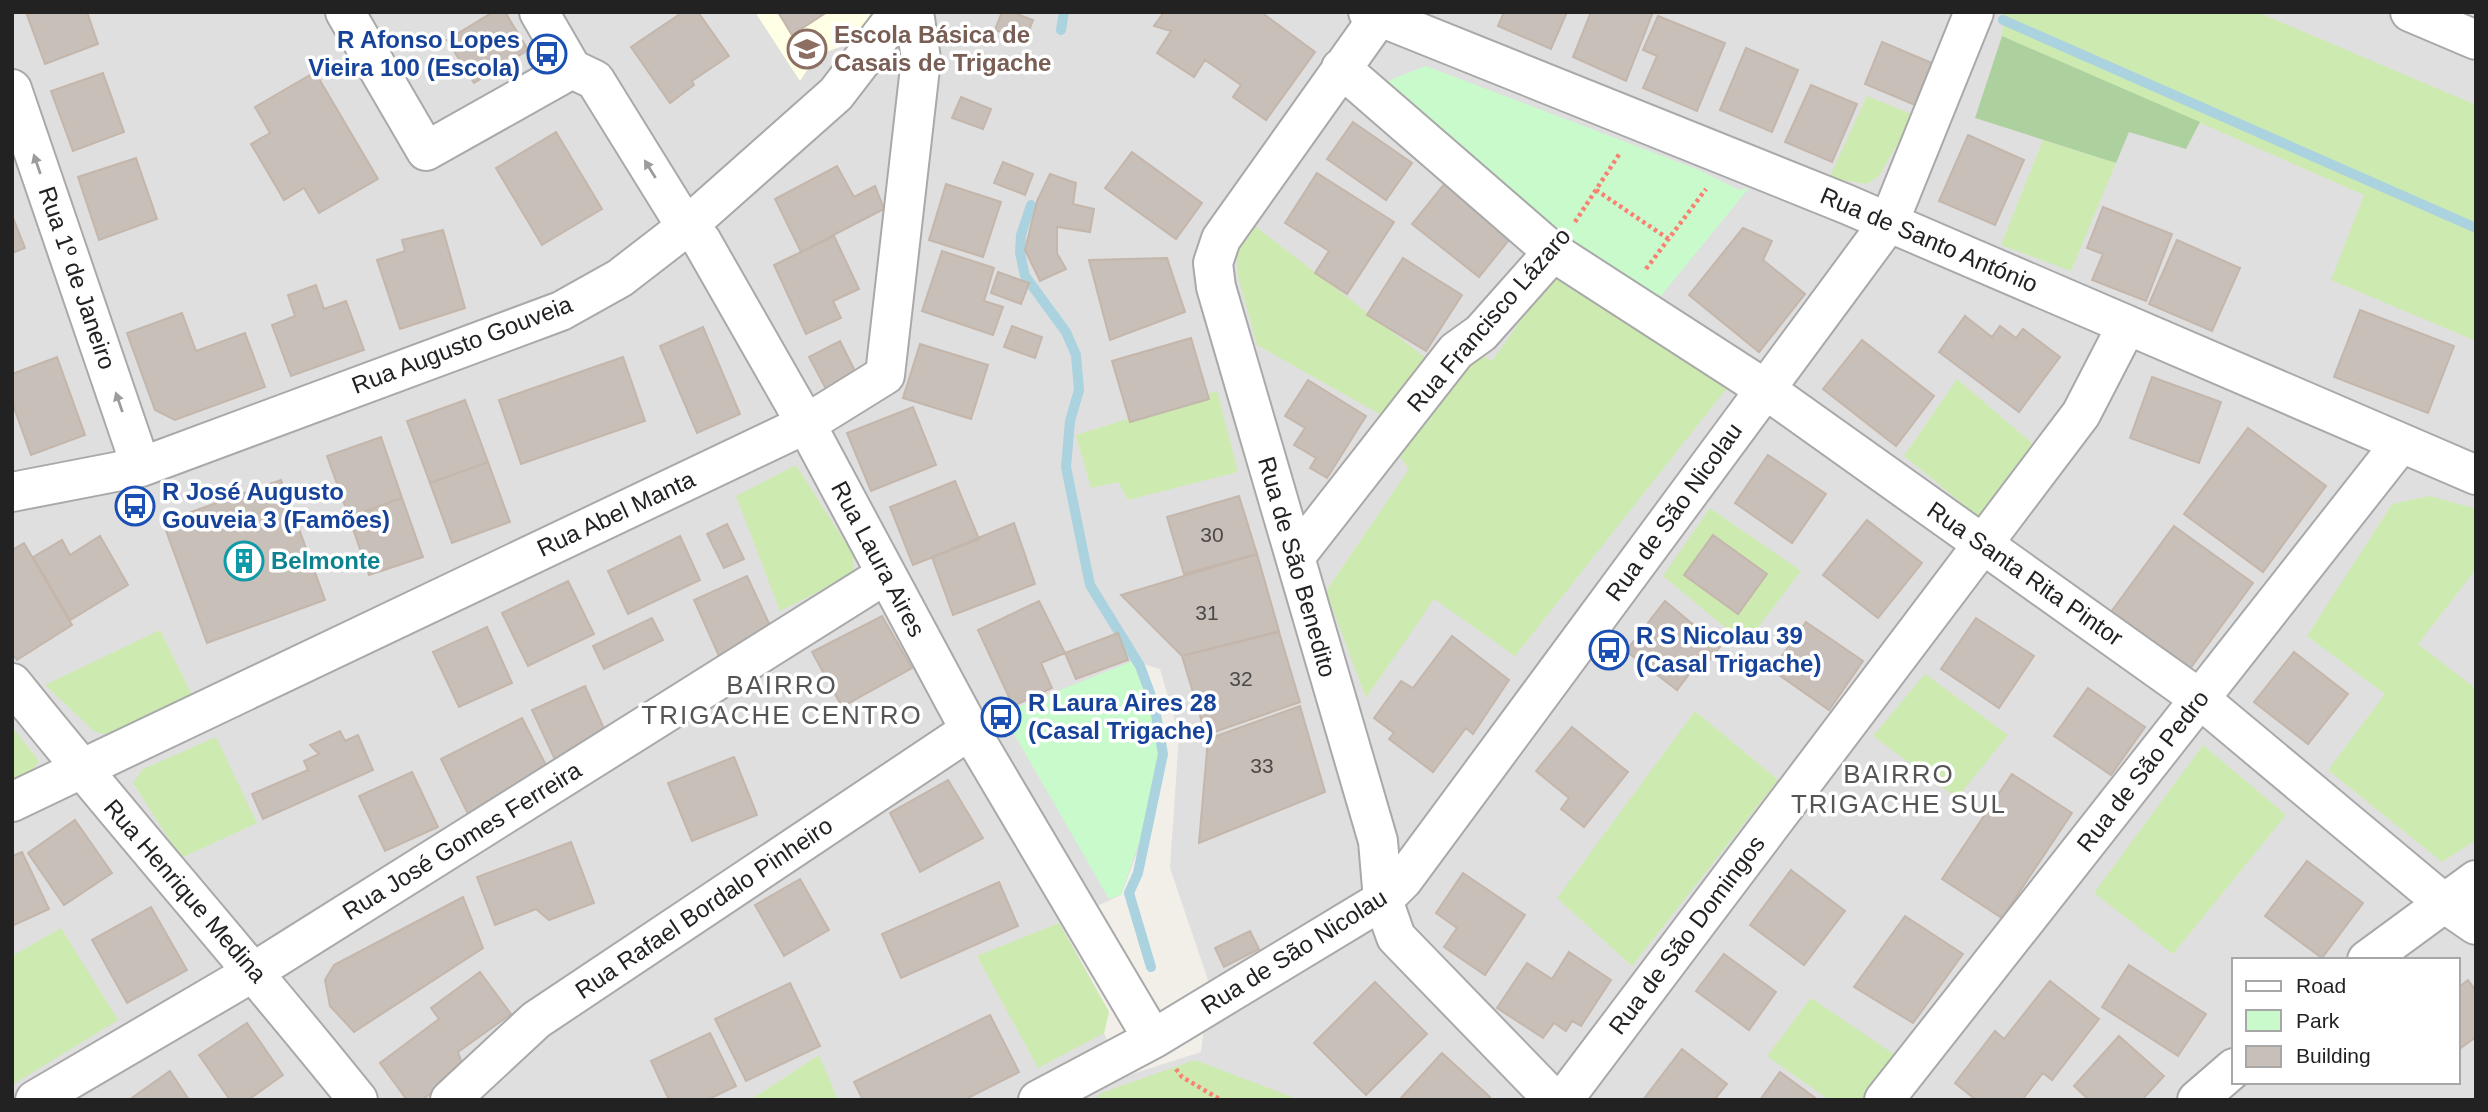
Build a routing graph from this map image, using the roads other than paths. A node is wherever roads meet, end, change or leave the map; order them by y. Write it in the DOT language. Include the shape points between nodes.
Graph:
graph roads {
  1 [pos="345,12"];
  2 [pos="539,12"];
  3 [pos="899,12"];
  4 [pos="914,12"];
  5 [pos="2410,12"];
  6 [pos="1974,13"];
  7 [pos="1373,15"];
  8 [pos="2474,34"];
  9 [pos="1341,68"];
  10 [pos="572,69"];
  11 [pos="15,105"];
  12 [pos="1889,222"];
  13 [pos="686,227"];
  14 [pos="1553,252"];
  15 [pos="2127,325"];
  16 [pos="1765,389"];
  17 [pos="806,424"];
  18 [pos="2401,443"];
  19 [pos="141,467"];
  20 [pos="2476,475"];
  21 [pos="12,492"];
  22 [pos="1982,545"];
  23 [pos="1295,557"];
  24 [pos="885,575"];
  25 [pos="12,683"];
  26 [pos="2200,699"];
  27 [pos="970,730"];
  28 [pos="80,769"];
  29 [pos="12,802"];
  30 [pos="2476,880"];
  31 [pos="1383,900"];
  32 [pos="2444,903"];
  33 [pos="2476,925"];
  34 [pos="2370,958"];
  35 [pos="255,971"];
  36 [pos="1153,1039"];
  37 [pos="2232,1070"];
  38 [pos="35,1100"];
  39 [pos="358,1100"];
  40 [pos="450,1100"];
  41 [pos="1038,1100"];
  42 [pos="1554,1100"];
  43 [pos="1563,1100"];
  44 [pos="1884,1100"];
  45 [pos="2196,1100"];
  1 -- 10 [label="street" via="426,151"];
  2 -- 10 [label="street"];
  3 -- 13 [label="street, Rua Augusto Gouveia" via="836,94"];
  4 -- 17 [label="street, Rua Abel Manta" via="921,59 885,375"];
  5 -- 8 [label="street"];
  6 -- 12 [label="street, Rua de São Nicolau"];
  7 -- 9 [label="street, Rua de São Benedito"];
  7 -- 12 [label="street, Rua de Santo António"];
  9 -- 14 [label="street, Rua Santa Rita Pintor"];
  9 -- 23 [label="street, Rua de São Benedito" via="1234,217 1213,263 1216,287"];
  13 -- 10 [label="street, Rua Laura Aires, one-way" via="595,80"];
  19 -- 11 [label="street, Rua 1º de Janeiro, one-way"];
  12 -- 15 [label="street, Rua de Santo António"];
  12 -- 16 [label="street, Rua de São Nicolau"];
  13 -- 17 [label="street, Rua Laura Aires" via="701,240"];
  13 -- 19 [label="street, Rua Augusto Gouveia" via="620,278 561,311"];
  14 -- 16 [label="street, Rua Santa Rita Pintor"];
  14 -- 23 [label="street, Rua Francisco Lázaro" via="1481,333 1456,351"];
  15 -- 18 [label="street, Rua de Santo António"];
  15 -- 22 [label="street, Rua de São Domingos" via="2081,414"];
  16 -- 22 [label="street, Rua Santa Rita Pintor"];
  16 -- 31 [label="street, Rua de São Nicolau" via="1411,870"];
  17 -- 24 [label="street, Rua Laura Aires"];
  17 -- 28 [label="street, Rua Abel Manta"];
  18 -- 20 [label="street, Rua de Santo António"];
  18 -- 26 [label="street, Rua de São Pedro"];
  19 -- 21 [label="street, Rua Augusto Gouveia"];
  22 -- 26 [label="street, Rua Santa Rita Pintor"];
  22 -- 43 [label="street, Rua de São Domingos"];
  23 -- 31 [label="street, Rua de São Benedito" via="1378,841"];
  24 -- 27 [label="street, Rua Laura Aires"];
  24 -- 35 [label="street, Rua José Gomes Ferreira"];
  25 -- 28 [label="street, Rua Henrique Medina"];
  26 -- 32 [label="street, Rua Santa Rita Pintor"];
  26 -- 44 [label="street, Rua de São Pedro"];
  27 -- 36 [label="street, Rua Laura Aires"];
  27 -- 40 [label="street, Rua Rafael Bordalo Pinheiro" via="536,1020"];
  28 -- 29 [label="street, Rua Abel Manta"];
  28 -- 35 [label="street, Rua Henrique Medina"];
  30 -- 32 [label="street"];
  31 -- 36 [label="street, Rua de São Nicolau"];
  31 -- 42 [label="street, Rua de São Benedito" via="1396,937"];
  32 -- 33 [label="street, Rua Santa Rita Pintor"];
  32 -- 34 [label="street"];
  35 -- 38 [label="street, Rua José Gomes Ferreira"];
  35 -- 39 [label="street, Rua Henrique Medina"];
  36 -- 41 [label="street, Rua de São Nicolau"];
  37 -- 45 [label="street"];
}
